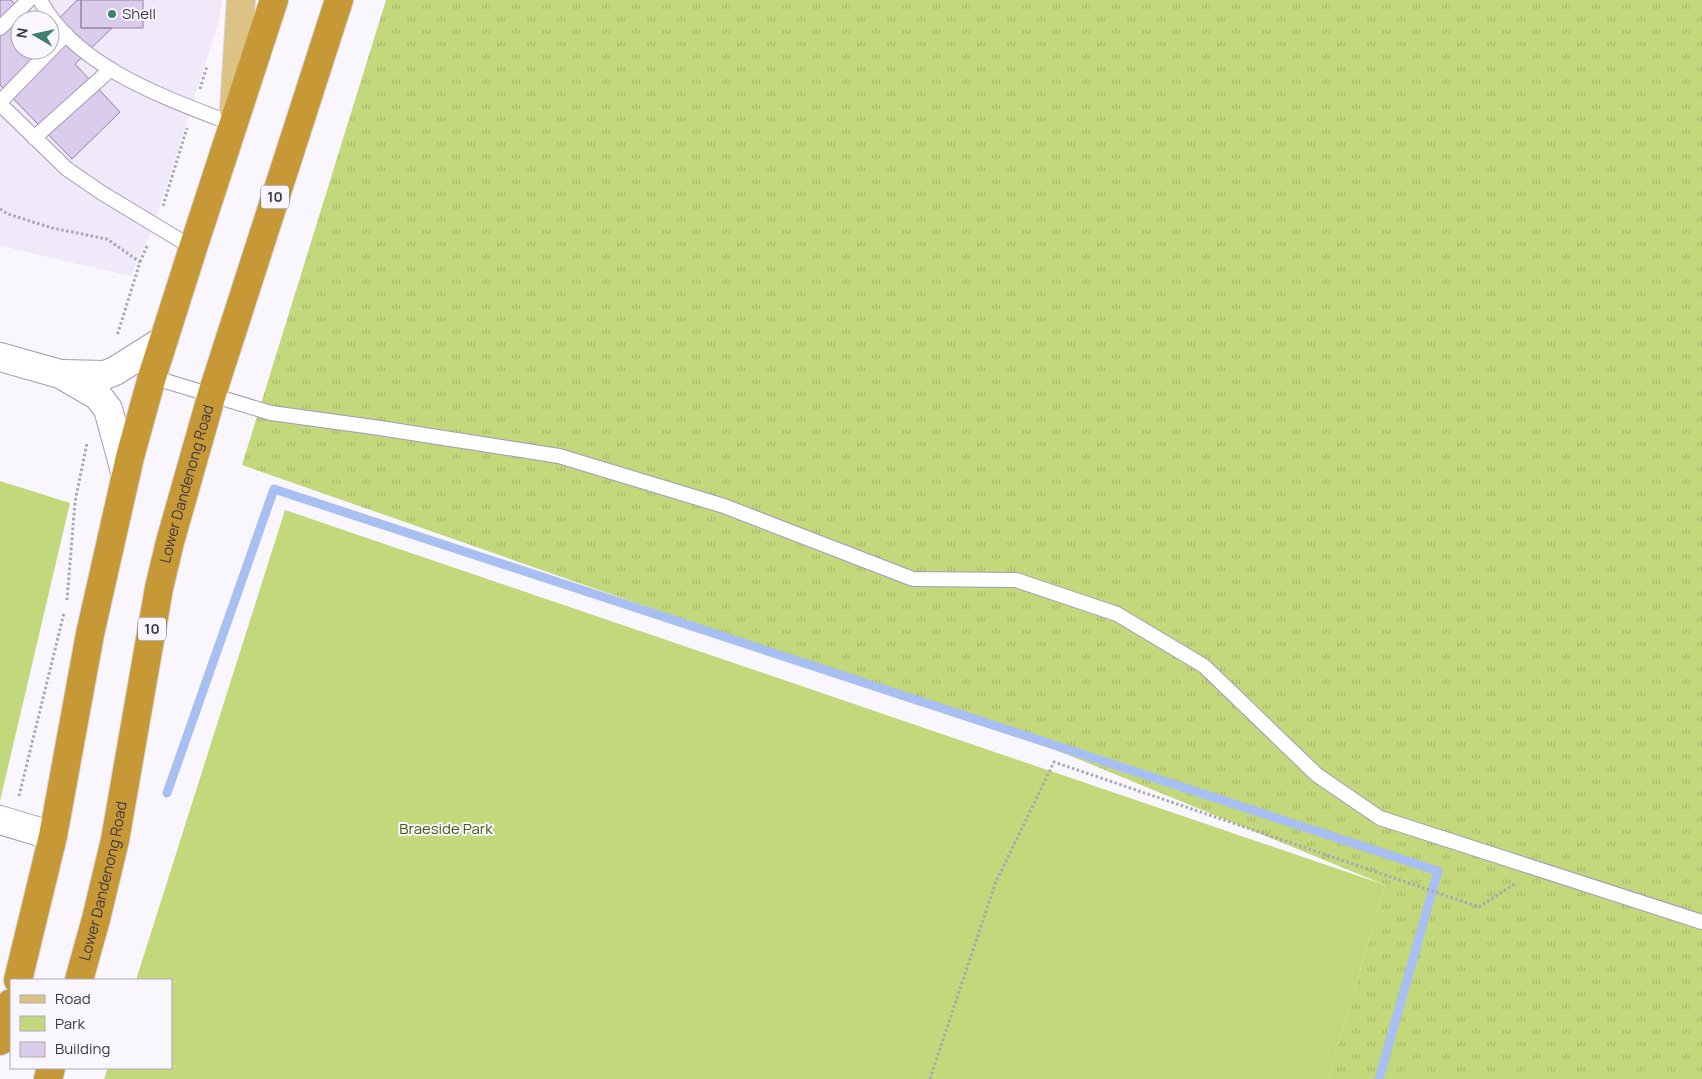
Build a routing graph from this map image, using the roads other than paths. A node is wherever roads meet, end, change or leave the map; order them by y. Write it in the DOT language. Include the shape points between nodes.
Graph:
graph roads {
  1 [pos="29,0"];
  2 [pos="40,0"];
  3 [pos="241,0"];
  4 [pos="274,0"];
  5 [pos="339,0"];
  6 [pos="0,28"];
  7 [pos="66,34"];
  8 [pos="112,69"];
  9 [pos="0,103"];
  10 [pos="233,124"];
  11 [pos="34,138"];
  12 [pos="193,248"];
  13 [pos="164,340"];
  14 [pos="0,357"];
  15 [pos="60,374"];
  16 [pos="152,377"];
  17 [pos="212,394"];
  18 [pos="126,475"];
  19 [pos="6,822"];
  20 [pos="53,836"];
  21 [pos="1702,922"];
  22 [pos="18,979"];
  23 [pos="79,979"];
  24 [pos="10,1006"];
  25 [pos="0,1041"];
  1 -- 6 [label="lane"];
  2 -- 7 [label="lane"];
  3 -- 10 [label="main road"];
  4 -- 10 [label="highway"];
  5 -- 17 [label="highway, Lower Dandenong Road / 10"];
  7 -- 8 [label="lane" via="76,46"];
  7 -- 9 [label="lane"];
  8 -- 10 [label="lane" via="167,99"];
  8 -- 11 [label="lane"];
  9 -- 11 [label="lane"];
  10 -- 12 [label="highway"];
  11 -- 12 [label="lane" via="67,169"];
  12 -- 13 [label="highway"];
  13 -- 15 [label="street" via="105,375"];
  13 -- 16 [label="highway"];
  14 -- 15 [label="street"];
  15 -- 18 [label="street" via="98,396 108,409"];
  16 -- 17 [label="lane"];
  16 -- 18 [label="highway"];
  17 -- 21 [label="lane" via="272,413 558,456 724,506 912,579 1016,580 1117,614 1204,666 1317,775 1380,818"];
  17 -- 23 [label="highway, Lower Dandenong Road / 10" via="159,588 115,840"];
  18 -- 20 [label="highway" via="90,634"];
  19 -- 20 [label="street"];
  20 -- 22 [label="highway"];
  24 -- 25 [label="highway"];
}
